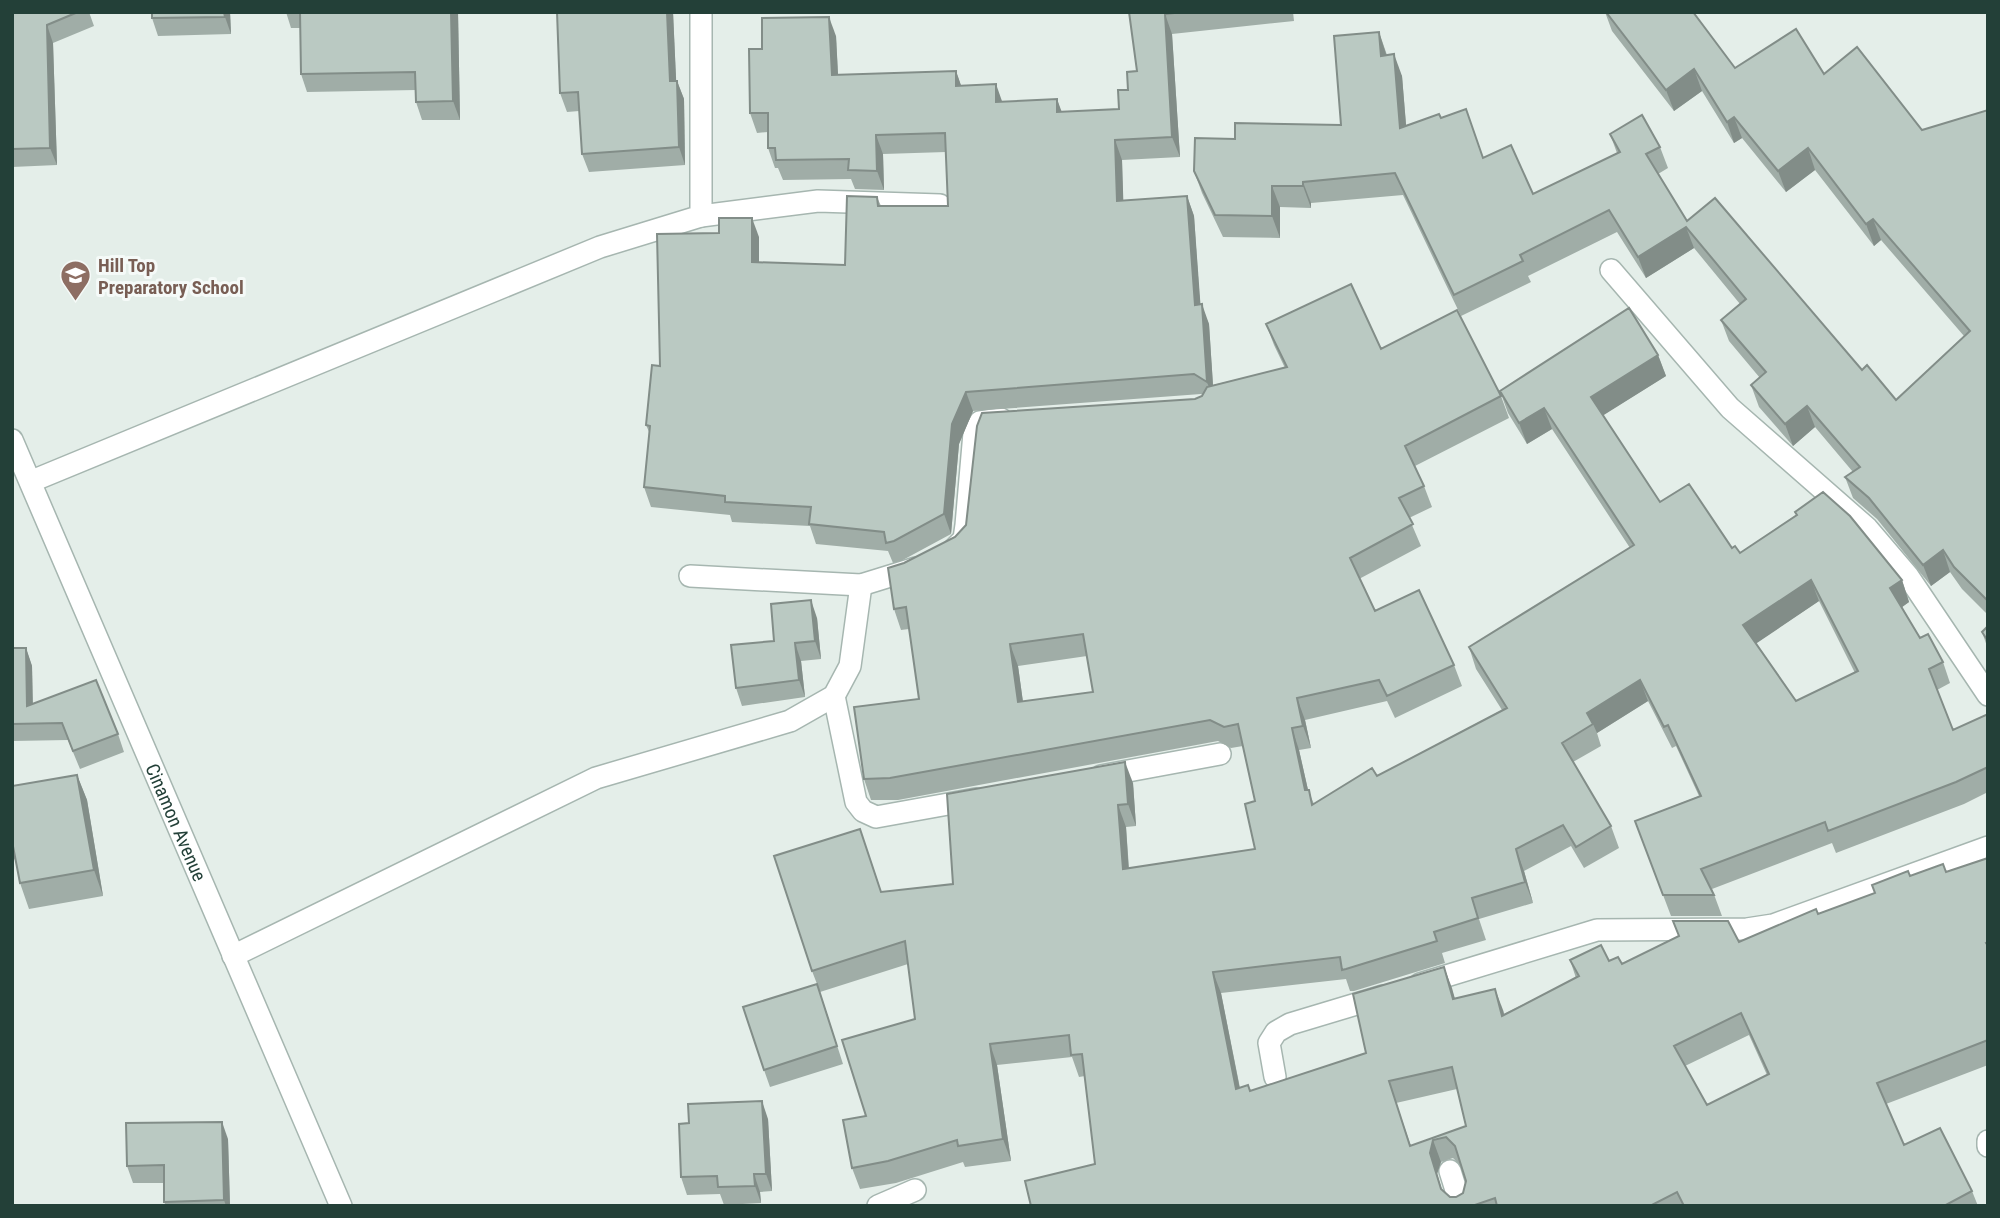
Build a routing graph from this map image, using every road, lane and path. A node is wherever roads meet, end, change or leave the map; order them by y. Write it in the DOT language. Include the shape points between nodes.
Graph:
graph roads {
  1 [pos="701,12"];
  2 [pos="940,205"];
  3 [pos="701,216"];
  4 [pos="1611,270"];
  5 [pos="1023,418"];
  6 [pos="12,440"];
  7 [pos="32,481"];
  8 [pos="690,576"];
  9 [pos="861,585"];
  10 [pos="1988,695"];
  11 [pos="834,696"];
  12 [pos="1220,754"];
  13 [pos="1074,781"];
  14 [pos="995,795"];
  15 [pos="1988,848"];
  16 [pos="233,956"];
  17 [pos="1275,1077"];
  18 [pos="1450,1171"];
  19 [pos="915,1190"];
  20 [pos="341,1206"];
  21 [pos="878,1206"];
  22 [pos="1461,1206"];
  1 -- 3 [label="street"];
  2 -- 3 [label="street" via="818,201"];
  3 -- 7 [label="street" via="600,247"];
  4 -- 10 [label="street" via="1730,408 1867,528 1908,576"];
  5 -- 9 [label="street" via="980,422 974,433 967,525 957,547 906,573"];
  6 -- 7 [label="street, Cinamon Avenue"];
  7 -- 16 [label="street, Cinamon Avenue"];
  8 -- 9 [label="street"];
  9 -- 11 [label="street" via="850,666"];
  11 -- 14 [label="street" via="856,802 863,811 876,817"];
  11 -- 16 [label="street" via="790,721 596,778"];
  12 -- 13 [label="street"];
  15 -- 17 [label="street" via="1773,925 1597,930 1290,1024 1269,1043"];
  16 -- 20 [label="street, Cinamon Avenue"];
  18 -- 22 [label="street"];
  19 -- 21 [label="street"];
}
